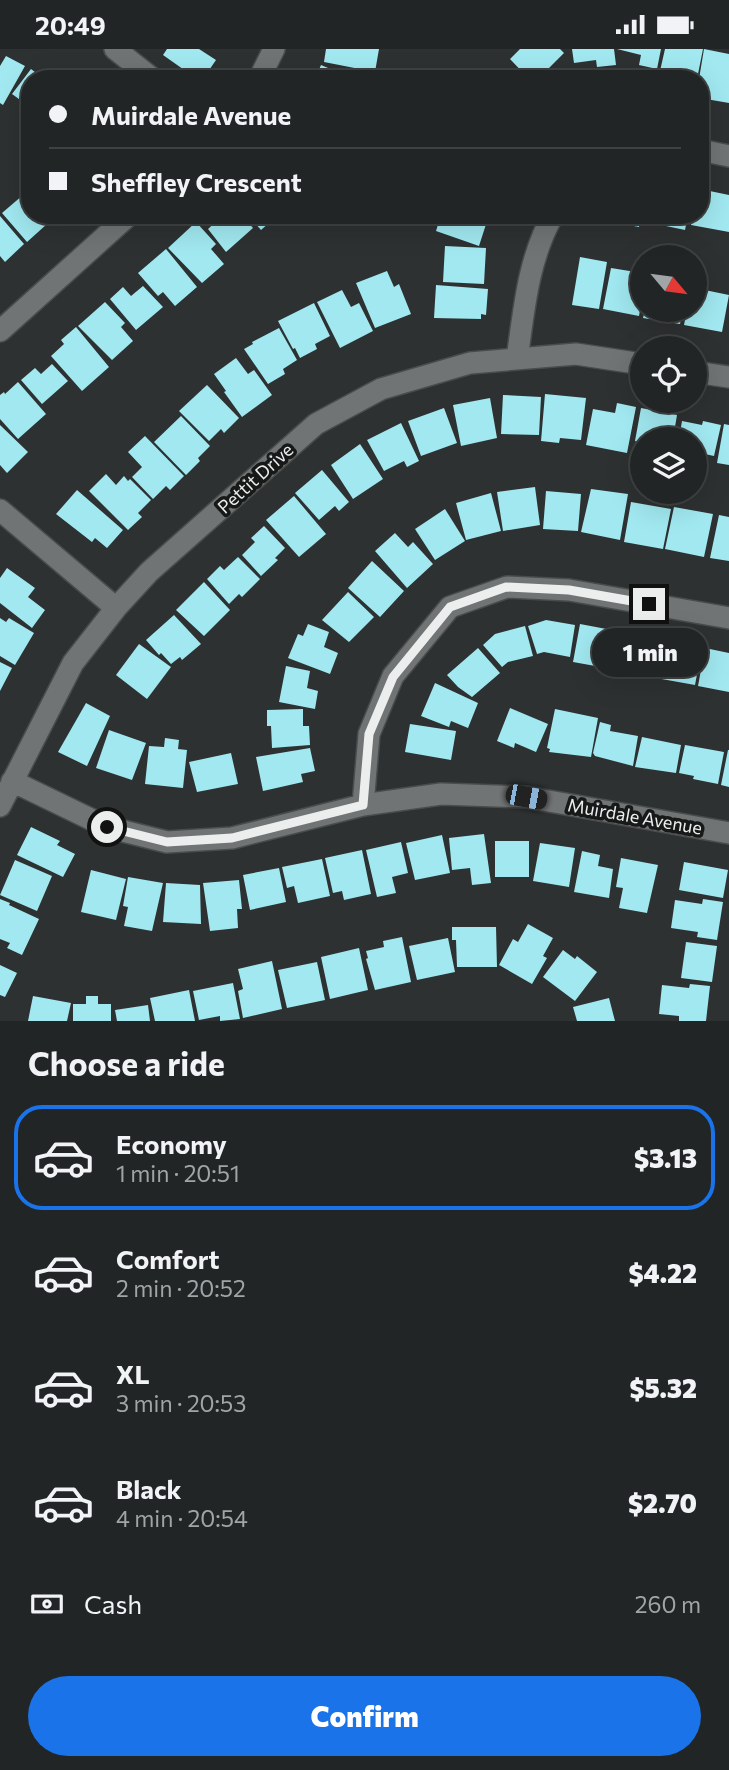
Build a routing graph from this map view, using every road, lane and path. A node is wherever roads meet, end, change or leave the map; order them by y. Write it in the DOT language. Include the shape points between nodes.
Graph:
graph roads {
  1 [pos="115,49"];
  2 [pos="274,49"];
  3 [pos="142,70"];
  4 [pos="264,70"];
  5 [pos="709,152"];
  6 [pos="729,156"];
  7 [pos="118,224"];
  8 [pos="548,224"];
  9 [pos="5,317"];
  10 [pos="517,359"];
  11 [pos="630,362"];
  12 [pos="707,374"];
  13 [pos="729,377"];
  14 [pos="0,510"];
  15 [pos="116,608"];
  16 [pos="729,618"];
  17 [pos="12,781"];
  18 [pos="363,805"];
  19 [pos="0,806"];
  20 [pos="729,833"];
  1 -- 3 [label="street"];
  2 -- 4 [label="street"];
  5 -- 6 [label="street"];
  7 -- 9 [label="street"];
  8 -- 10 [label="street" via="528,279"];
  10 -- 11 [label="street, Pettit Drive" via="576,354"];
  10 -- 15 [label="street, Pettit Drive" via="470,363 381,389 316,424 149,572"];
  12 -- 13 [label="street"];
  14 -- 15 [label="street"];
  15 -- 17 [label="street, Pettit Drive" via="73,663"];
  16 -- 18 [label="street" via="569,590 506,587 450,607 393,677 369,734"];
  17 -- 18 [label="street, Muirdale Avenue" via="107,827 167,842 232,838"];
  17 -- 19 [label="street, Pettit Drive"];
  18 -- 20 [label="street, Muirdale Avenue" via="441,794 526,797"];
}
